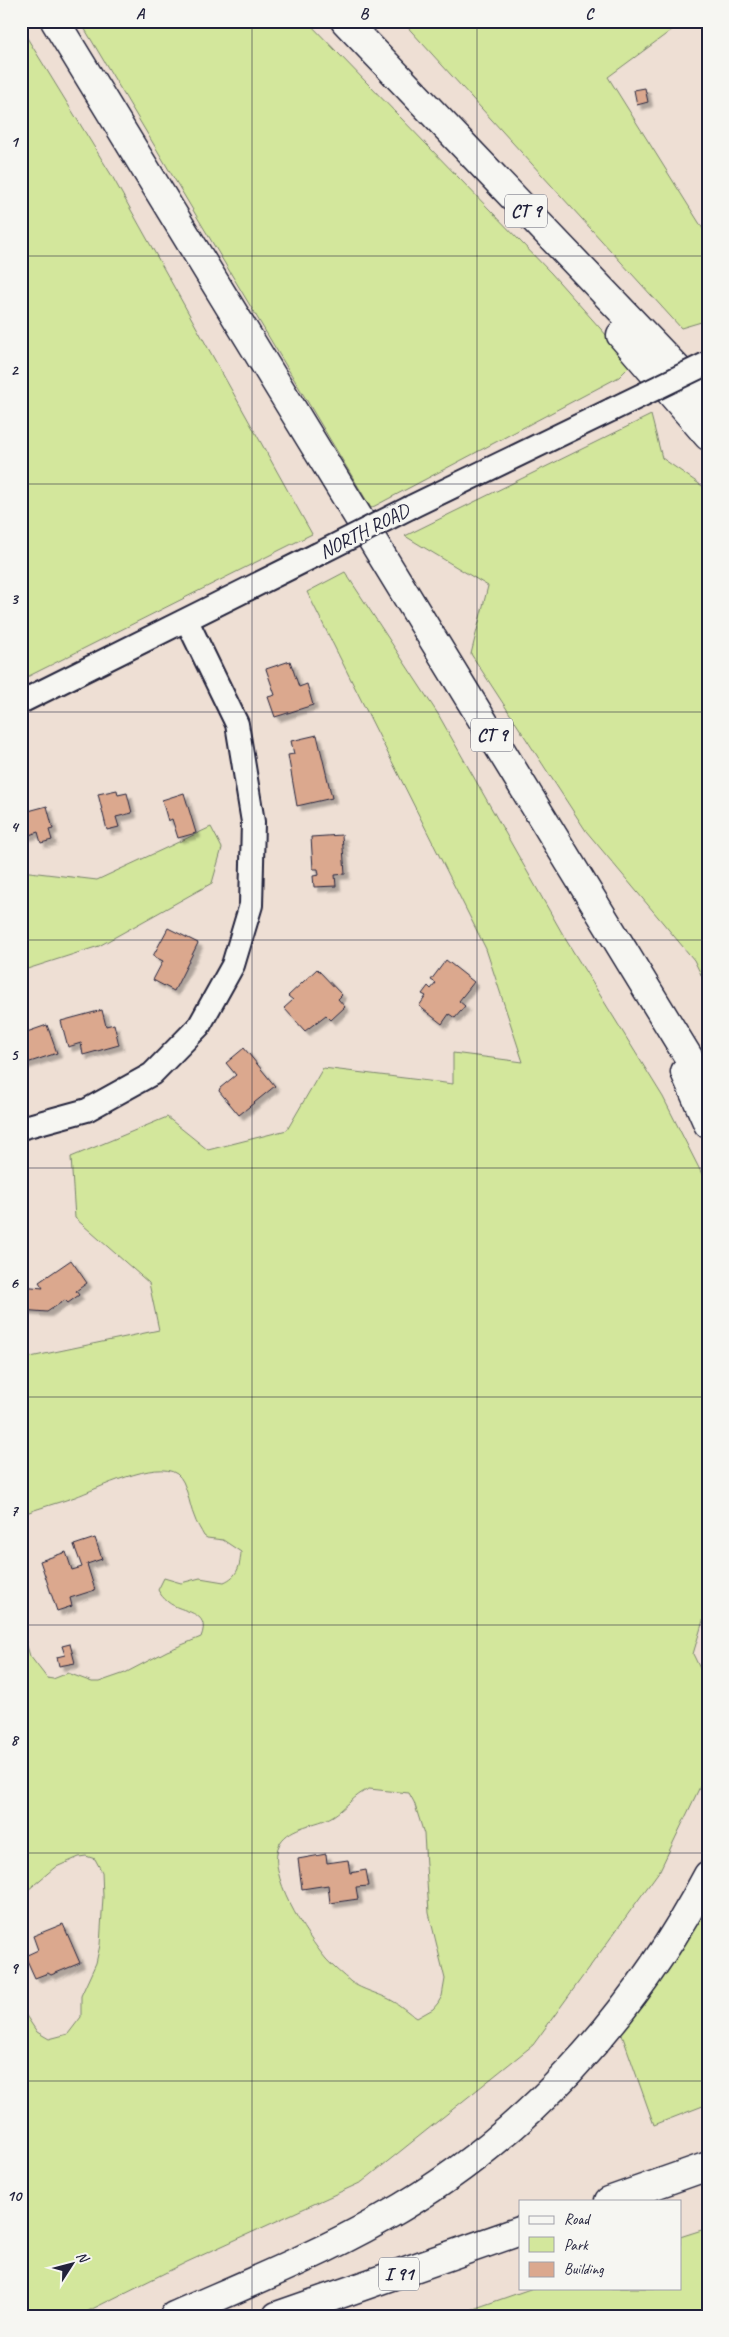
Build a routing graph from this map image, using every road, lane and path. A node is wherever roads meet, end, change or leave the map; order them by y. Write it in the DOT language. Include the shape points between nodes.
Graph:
graph roads {
  1 [pos="56,21"];
  2 [pos="345,21"];
  3 [pos="534,219"];
  4 [pos="708,363"];
  5 [pos="708,401"];
  6 [pos="708,436"];
  7 [pos="187,621"];
  8 [pos="21,702"];
  9 [pos="670,1028"];
  10 [pos="708,1089"];
  11 [pos="708,1124"];
  12 [pos="21,1128"];
  13 [pos="708,1875"];
  14 [pos="708,2166"];
  15 [pos="611,2200"];
  16 [pos="519,2231"];
  17 [pos="174,2316"];
  18 [pos="277,2316"];
  1 -- 9 [label="highway, CT 9"];
  2 -- 3 [label="highway, CT 9"];
  3 -- 5 [label="highway, CT 9"];
  3 -- 6 [label="highway" via="585,295"];
  4 -- 7 [label="street, NORTH ROAD, bridge" via="411,507"];
  7 -- 8 [label="street, NORTH ROAD"];
  7 -- 12 [label="street" via="237,724 253,822 251,905 233,965 199,1026 152,1074 87,1110"];
  9 -- 10 [label="highway, CT 9"];
  9 -- 11 [label="highway"];
  13 -- 17 [label="highway" via="668,1945 622,2010 554,2088 505,2133 437,2185 383,2218 321,2250"];
  14 -- 15 [label="highway"];
  16 -- 18 [label="highway, I 91"];
}
